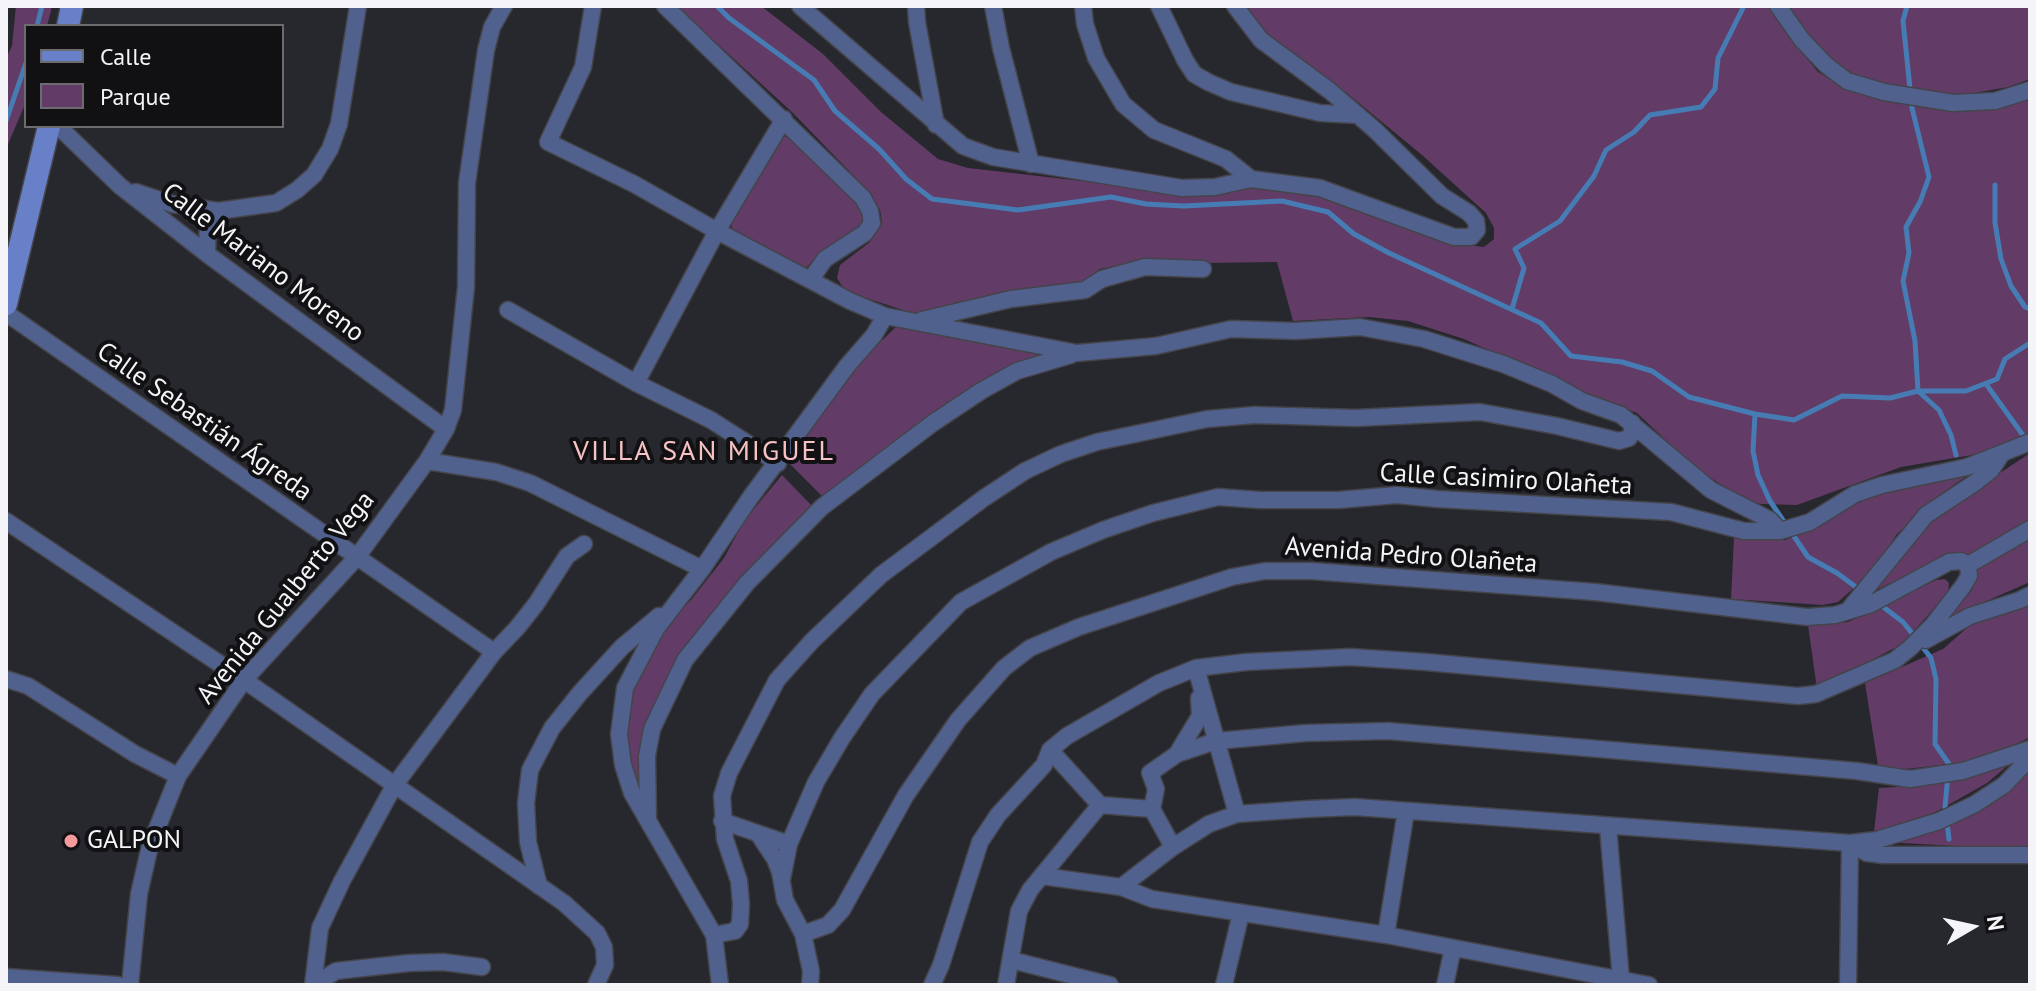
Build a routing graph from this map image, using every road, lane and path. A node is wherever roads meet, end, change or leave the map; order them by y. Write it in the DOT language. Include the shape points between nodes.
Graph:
graph roads {
  1 [pos="358,6"];
  2 [pos="504,6"];
  3 [pos="593,6"];
  4 [pos="665,6"];
  5 [pos="800,6"];
  6 [pos="916,6"];
  7 [pos="993,6"];
  8 [pos="1083,6"];
  9 [pos="1159,6"];
  10 [pos="1235,6"];
  11 [pos="1778,6"];
  12 [pos="816,13"];
  13 [pos="2030,90"];
  14 [pos="1358,115"];
  15 [pos="784,119"];
  16 [pos="936,125"];
  17 [pos="49,128"];
  18 [pos="60,128"];
  19 [pos="1031,164"];
  20 [pos="1251,179"];
  21 [pos="120,186"];
  22 [pos="218,211"];
  23 [pos="717,231"];
  24 [pos="207,254"];
  25 [pos="1203,269"];
  26 [pos="811,279"];
  27 [pos="6,304"];
  28 [pos="508,310"];
  29 [pos="6,313"];
  30 [pos="885,316"];
  31 [pos="917,321"];
  32 [pos="1077,353"];
  33 [pos="636,383"];
  34 [pos="1632,423"];
  35 [pos="446,429"];
  36 [pos="2030,442"];
  37 [pos="2001,455"];
  38 [pos="427,461"];
  39 [pos="778,463"];
  40 [pos="6,521"];
  41 [pos="2030,529"];
  42 [pos="1780,531"];
  43 [pos="584,544"];
  44 [pos="357,557"];
  45 [pos="1968,565"];
  46 [pos="702,569"];
  47 [pos="684,594"];
  48 [pos="2030,595"];
  49 [pos="1848,610"];
  50 [pos="1910,648"];
  51 [pos="494,652"];
  52 [pos="1196,668"];
  53 [pos="6,679"];
  54 [pos="244,680"];
  55 [pos="1216,741"];
  56 [pos="2030,749"];
  57 [pos="1050,750"];
  58 [pos="1177,754"];
  59 [pos="2030,758"];
  60 [pos="178,776"];
  61 [pos="394,786"];
  62 [pos="1100,805"];
  63 [pos="1152,809"];
  64 [pos="1406,811"];
  65 [pos="1237,814"];
  66 [pos="722,821"];
  67 [pos="648,823"];
  68 [pos="1608,827"];
  69 [pos="759,835"];
  70 [pos="1850,843"];
  71 [pos="789,844"];
  72 [pos="1173,847"];
  73 [pos="2030,855"];
  74 [pos="1042,876"];
  75 [pos="782,879"];
  76 [pos="539,887"];
  77 [pos="1121,887"];
  78 [pos="1241,913"];
  79 [pos="803,934"];
  80 [pos="714,935"];
  81 [pos="1386,935"];
  82 [pos="1453,948"];
  83 [pos="1011,960"];
  84 [pos="482,967"];
  85 [pos="6,977"];
  86 [pos="1621,980"];
  87 [pos="118,985"];
  88 [pos="130,985"];
  89 [pos="314,985"];
  90 [pos="596,985"];
  91 [pos="720,985"];
  92 [pos="810,985"];
  93 [pos="932,985"];
  94 [pos="1006,985"];
  95 [pos="1110,985"];
  96 [pos="1224,985"];
  97 [pos="1445,985"];
  98 [pos="1649,985"];
  99 [pos="1848,985"];
  1 -- 22 [label="street" via="339,124 314,175 276,203"];
  2 -- 35 [label="street, Avenida Gualberto Vega" via="492,27 484,63 467,183 466,287 453,410"];
  3 -- 23 [label="street" via="583,67 548,142"];
  4 -- 15 [label="street"];
  5 -- 12 [label="street"];
  6 -- 16 [label="street"];
  7 -- 19 [label="street"];
  8 -- 20 [label="street" via="1096,58 1123,104 1154,130 1226,159"];
  9 -- 14 [label="street" via="1194,74 1208,82 1320,113"];
  10 -- 14 [label="street" via="1261,40"];
  11 -- 13 [label="street" via="1802,40 1847,81 1953,103 1995,101"];
  12 -- 16 [label="street"];
  14 -- 20 [label="street" via="1442,196 1469,213 1477,230 1471,237 1454,237 1320,188"];
  15 -- 23 [label="street"];
  15 -- 26 [label="street" via="870,211 872,223 865,233 825,259"];
  16 -- 19 [label="street" via="963,146"];
  17 -- 27 [label="street"];
  18 -- 21 [label="street, Calle Mariano Moreno"];
  19 -- 20 [label="street" via="1182,188"];
  21 -- 22 [label="street" via="172,204"];
  21 -- 24 [label="street, Calle Mariano Moreno"];
  22 -- 24 [label="street" via="208,223"];
  23 -- 26 [label="street"];
  23 -- 33 [label="street"];
  24 -- 35 [label="street, Calle Mariano Moreno"];
  25 -- 31 [label="street" via="1145,267 1102,279 1085,290 1011,299"];
  26 -- 30 [label="street"];
  28 -- 33 [label="street"];
  29 -- 44 [label="street, Calle Sebastián Ágreda"];
  30 -- 31 [label="street"];
  30 -- 39 [label="street"];
  31 -- 32 [label="street"];
  32 -- 34 [label="street" via="1156,346 1231,329 1360,327 1424,339 1503,364"];
  32 -- 67 [label="street" via="1017,371 933,423 822,507 747,583 685,660 652,729"];
  33 -- 39 [label="street" via="711,420"];
  34 -- 42 [label="street" via="1711,490 1770,520"];
  34 -- 66 [label="street" via="1629,438 1619,441 1480,412 1356,418 1255,415 1207,419 1061,454 984,498 881,575 812,641 777,680 729,773"];
  35 -- 38 [label="street, Avenida Gualberto Vega"];
  36 -- 37 [label="street"];
  37 -- 42 [label="street" via="1855,494 1810,522"];
  37 -- 49 [label="street" via="1991,470 1926,515"];
  38 -- 44 [label="street, Avenida Gualberto Vega"];
  38 -- 46 [label="street" via="530,483"];
  39 -- 46 [label="street"];
  40 -- 54 [label="street"];
  41 -- 45 [label="street"];
  42 -- 71 [label="street, Calle Casimiro Olañeta" via="1744,531 1671,512 1397,495 1338,500 1218,497 1153,513 1051,552 961,602 872,694 816,782"];
  43 -- 51 [label="street" via="567,556"];
  44 -- 51 [label="street, Calle Sebastián Ágreda"];
  44 -- 54 [label="street, Avenida Gualberto Vega"];
  45 -- 49 [label="street, Avenida Pedro Olañeta" via="1949,562 1871,604"];
  45 -- 50 [label="street" via="1963,586"];
  46 -- 47 [label="street"];
  47 -- 67 [label="street" via="656,629 625,688 621,707 623,765"];
  47 -- 76 [label="street" via="622,647 580,693 552,728 530,770 528,842"];
  48 -- 50 [label="street" via="1970,616"];
  49 -- 79 [label="street, Avenida Pedro Olañeta" via="1807,617 1595,592 1311,571 1232,577 1079,627 1030,648 1004,668 958,720 906,795 842,910 828,925"];
  50 -- 52 [label="street" via="1839,686 1798,696 1350,657"];
  51 -- 61 [label="street"];
  52 -- 55 [label="street"];
  52 -- 57 [label="street" via="1135,696"];
  52 -- 58 [label="street" via="1200,716"];
  53 -- 60 [label="street" via="28,686"];
  54 -- 60 [label="street, Avenida Gualberto Vega"];
  54 -- 61 [label="street"];
  55 -- 56 [label="street" via="1388,731 1910,779 1963,771"];
  55 -- 58 [label="street"];
  55 -- 65 [label="street"];
  57 -- 62 [label="street"];
  57 -- 93 [label="street" via="1044,765 980,842"];
  58 -- 63 [label="street" via="1150,773 1156,789"];
  59 -- 70 [label="street" via="2004,785 1939,821"];
  60 -- 88 [label="street, Avenida Gualberto Vega" via="139,894"];
  61 -- 76 [label="street"];
  61 -- 89 [label="street" via="320,928"];
  62 -- 63 [label="street"];
  62 -- 74 [label="street"];
  63 -- 72 [label="street"];
  64 -- 65 [label="street" via="1355,807"];
  64 -- 68 [label="street"];
  64 -- 81 [label="street"];
  65 -- 72 [label="street"];
  66 -- 69 [label="street"];
  66 -- 80 [label="street" via="739,881 740,924 735,931"];
  67 -- 80 [label="street"];
  68 -- 70 [label="street"];
  68 -- 86 [label="street"];
  69 -- 71 [label="street"];
  69 -- 75 [label="street"];
  70 -- 73 [label="street" via="1883,855"];
  70 -- 99 [label="street"];
  71 -- 75 [label="street, Calle Casimiro Olañeta"];
  72 -- 77 [label="street"];
  74 -- 77 [label="street"];
  74 -- 83 [label="street" via="1019,911"];
  75 -- 79 [label="street" via="785,900"];
  76 -- 90 [label="street" via="597,933 605,965"];
  77 -- 78 [label="street" via="1152,899"];
  78 -- 81 [label="street"];
  78 -- 96 [label="street"];
  79 -- 92 [label="street"];
  80 -- 91 [label="street"];
  81 -- 82 [label="street"];
  82 -- 86 [label="street"];
  82 -- 97 [label="street"];
  83 -- 94 [label="street"];
  83 -- 95 [label="street"];
  84 -- 89 [label="street" via="409,963 336,971"];
  85 -- 87 [label="street"];
  86 -- 98 [label="street"];
}
